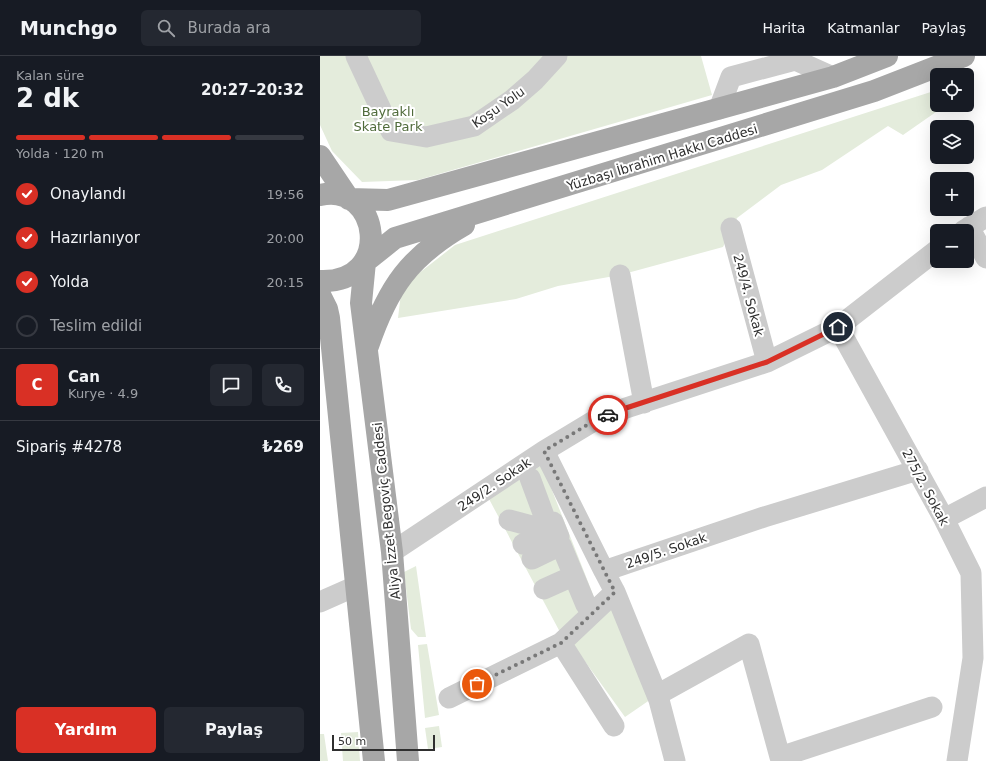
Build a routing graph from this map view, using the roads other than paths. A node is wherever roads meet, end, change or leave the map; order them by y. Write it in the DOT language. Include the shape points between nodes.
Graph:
graph roads {
  1 [pos="356,56"];
  2 [pos="557,56"];
  3 [pos="825,56"];
  4 [pos="887,56"];
  5 [pos="964,56"];
  6 [pos="833,77"];
  7 [pos="320,156"];
  8 [pos="320,195"];
  9 [pos="349,199"];
  10 [pos="490,210"];
  11 [pos="730,228"];
  12 [pos="974,228"];
  13 [pos="930,255"];
  14 [pos="986,258"];
  15 [pos="365,262"];
  16 [pos="620,274"];
  17 [pos="320,281"];
  18 [pos="320,295"];
  19 [pos="838,327"];
  20 [pos="366,349"];
  21 [pos="767,362"];
  22 [pos="644,403"];
  23 [pos="544,451"];
  24 [pos="918,470"];
  25 [pos="530,478"];
  26 [pos="986,497"];
  27 [pos="944,519"];
  28 [pos="509,520"];
  29 [pos="551,533"];
  30 [pos="527,551"];
  31 [pos="392,552"];
  32 [pos="572,569"];
  33 [pos="604,571"];
  34 [pos="356,586"];
  35 [pos="544,588"];
  36 [pos="615,592"];
  37 [pos="320,602"];
  38 [pos="586,605"];
  39 [pos="561,643"];
  40 [pos="980,659"];
  41 [pos="979,684"];
  42 [pos="657,695"];
  43 [pos="449,698"];
  44 [pos="932,707"];
  45 [pos="614,726"];
  46 [pos="774,759"];
  47 [pos="374,761"];
  48 [pos="408,761"];
  49 [pos="675,761"];
  50 [pos="957,761"];
  51 [pos="971,761"];
  1 -- 2 [label="street, Koşu Yolu" via="391,131 426,137 474,126 512,100"];
  3 -- 6 [label="street"];
  4 -- 6 [label="main road"];
  5 -- 10 [label="main road, Yüzbaşı İbrahim Hakkı Caddesi" via="874,91"];
  6 -- 9 [label="main road" via="388,200"];
  7 -- 9 [label="main road, Aliya İzzet Begoviç Caddesi"];
  8 -- 9 [label="main road" via="337,194"];
  9 -- 15 [label="main road, Aliya İzzet Begoviç Caddesi" via="361,208 372,234 371,248"];
  10 -- 15 [label="main road, Yüzbaşı İbrahim Hakkı Caddesi" via="395,238"];
  10 -- 20 [label="main road" via="431,246 406,270 386,300"];
  11 -- 21 [label="street, 249/4. Sokak"];
  12 -- 14 [label="street"];
  13 -- 19 [label="street, 249/2. Sokak"];
  15 -- 17 [label="main road, Yüzbaşı İbrahim Hakkı Caddesi" via="346,278"];
  15 -- 20 [label="main road, Aliya İzzet Begoviç Caddesi" via="361,303"];
  16 -- 22 [label="street"];
  18 -- 34 [label="main road" via="329,318"];
  19 -- 21 [label="street, 249/2. Sokak"];
  19 -- 24 [label="street, 275/2. Sokak"];
  20 -- 31 [label="main road, Aliya İzzet Begoviç Caddesi"];
  21 -- 22 [label="street, 249/2. Sokak"];
  22 -- 23 [label="street, 249/2. Sokak" via="592,422"];
  23 -- 31 [label="street, 249/2. Sokak"];
  23 -- 33 [label="street"];
  24 -- 27 [label="street, 275/2. Sokak"];
  24 -- 33 [label="street, 249/5. Sokak" via="764,517"];
  25 -- 29 [label="street"];
  26 -- 27 [label="street"];
  27 -- 40 [label="street, 275/2. Sokak" via="971,573"];
  28 -- 29 [label="street"];
  29 -- 30 [label="street"];
  29 -- 32 [label="street" via="561,545"];
  31 -- 48 [label="main road, Aliya İzzet Begoviç Caddesi"];
  32 -- 35 [label="street"];
  32 -- 38 [label="street"];
  33 -- 36 [label="street"];
  34 -- 37 [label="street"];
  34 -- 47 [label="main road"];
  36 -- 39 [label="street"];
  36 -- 42 [label="street"];
  39 -- 43 [label="street"];
  39 -- 45 [label="street"];
  40 -- 41 [label="street, 275/2. Sokak"];
  41 -- 50 [label="street, 275/2. Sokak"];
  41 -- 51 [label="street, 275/2. Sokak"];
  42 -- 46 [label="street" via="749,644"];
  42 -- 49 [label="street"];
  44 -- 46 [label="street"];
}
